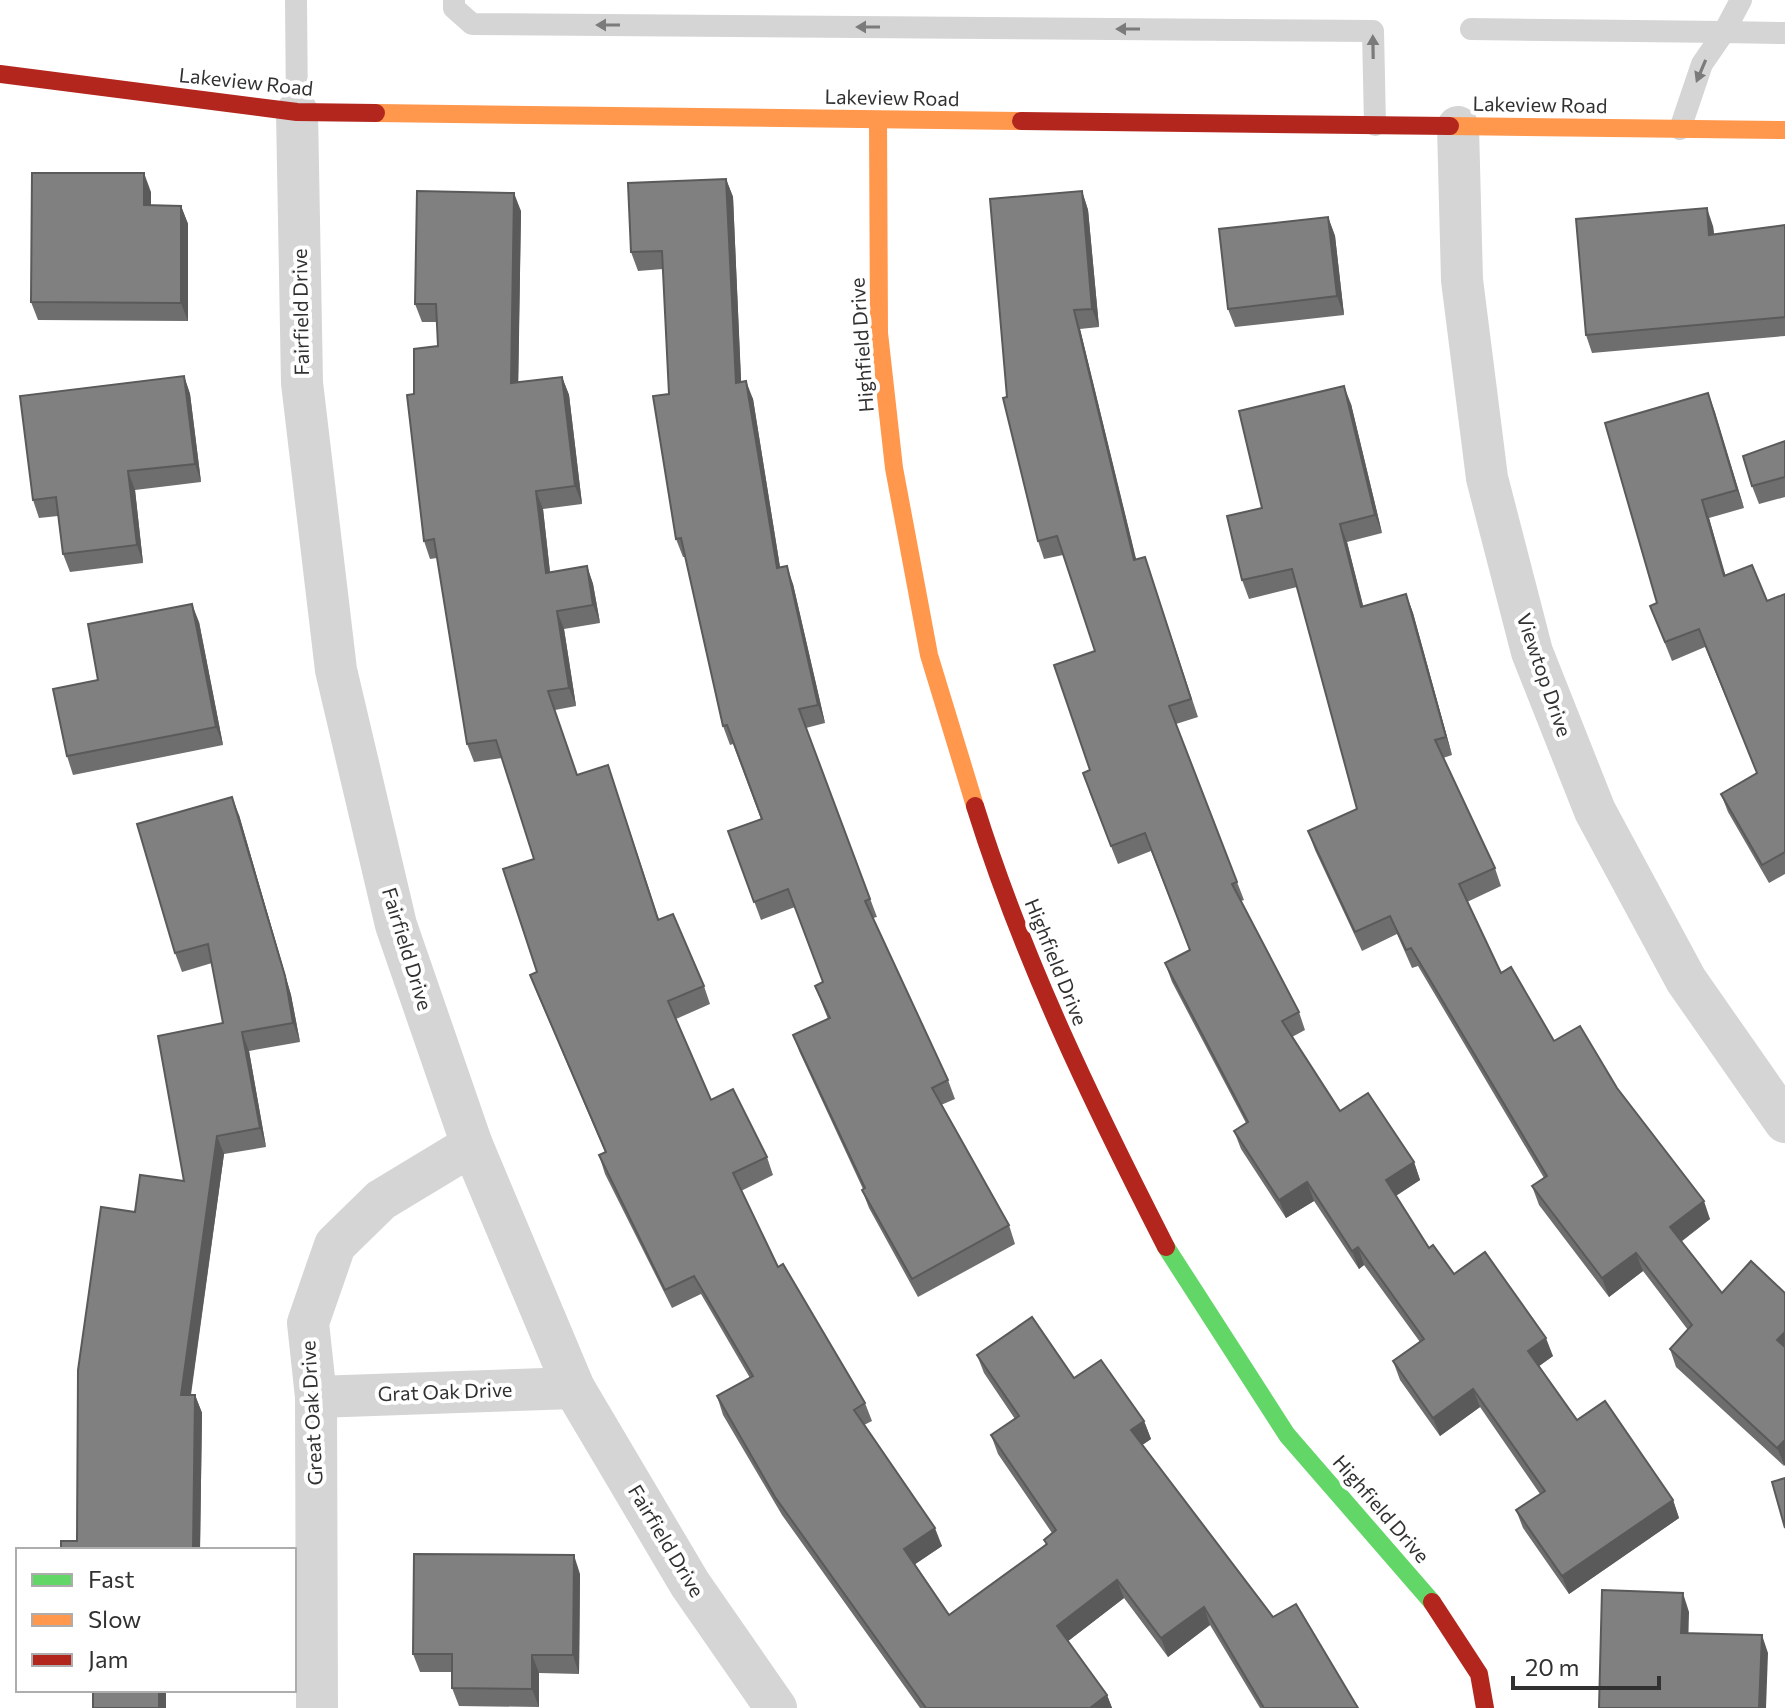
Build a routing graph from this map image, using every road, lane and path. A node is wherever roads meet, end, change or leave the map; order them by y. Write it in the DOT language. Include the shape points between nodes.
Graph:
graph roads {
  1 [pos="296,0"];
  2 [pos="454,0"];
  3 [pos="1741,0"];
  4 [pos="1471,29"];
  5 [pos="1724,32"];
  6 [pos="1785,33"];
  7 [pos="0,74"];
  8 [pos="297,112"];
  9 [pos="878,120"];
  10 [pos="1375,125"];
  11 [pos="1458,127"];
  12 [pos="1680,129"];
  13 [pos="1785,130"];
  14 [pos="1785,1122"];
  15 [pos="472,1145"];
  16 [pos="574,1388"];
  17 [pos="316,1397"];
  18 [pos="317,1708"];
  19 [pos="776,1708"];
  20 [pos="1485,1708"];
  1 -- 8 [label="lane"];
  10 -- 2 [label="lane, one-way" via="1373,31 472,24 454,8"];
  3 -- 5 [label="lane"];
  4 -- 5 [label="lane"];
  5 -- 6 [label="lane"];
  5 -- 12 [label="lane, one-way" via="1702,64"];
  7 -- 8 [label="street, Lakeview Road"];
  8 -- 9 [label="street, Lakeview Road"];
  8 -- 15 [label="street, Fairfield Drive" via="302,383 336,670 396,925"];
  9 -- 10 [label="street, Lakeview Road"];
  9 -- 20 [label="street, Highfield Drive" via="879,333 894,468 929,655 997,876 1077,1072 1169,1253 1287,1435 1436,1606 1479,1674"];
  10 -- 11 [label="street, Lakeview Road"];
  11 -- 12 [label="street, Lakeview Road"];
  11 -- 14 [label="street, Viewtop Drive" via="1462,280 1487,478 1532,652 1595,811 1703,1005"];
  12 -- 13 [label="street, Lakeview Road"];
  15 -- 16 [label="street, Fairfield Drive"];
  15 -- 17 [label="street, Great Oak Drive" via="381,1200 335,1245 308,1323"];
  16 -- 17 [label="street, Grat Oak Drive"];
  16 -- 19 [label="street, Fairfield Drive" via="690,1584"];
  17 -- 18 [label="street, Great Oak Drive"];
}
